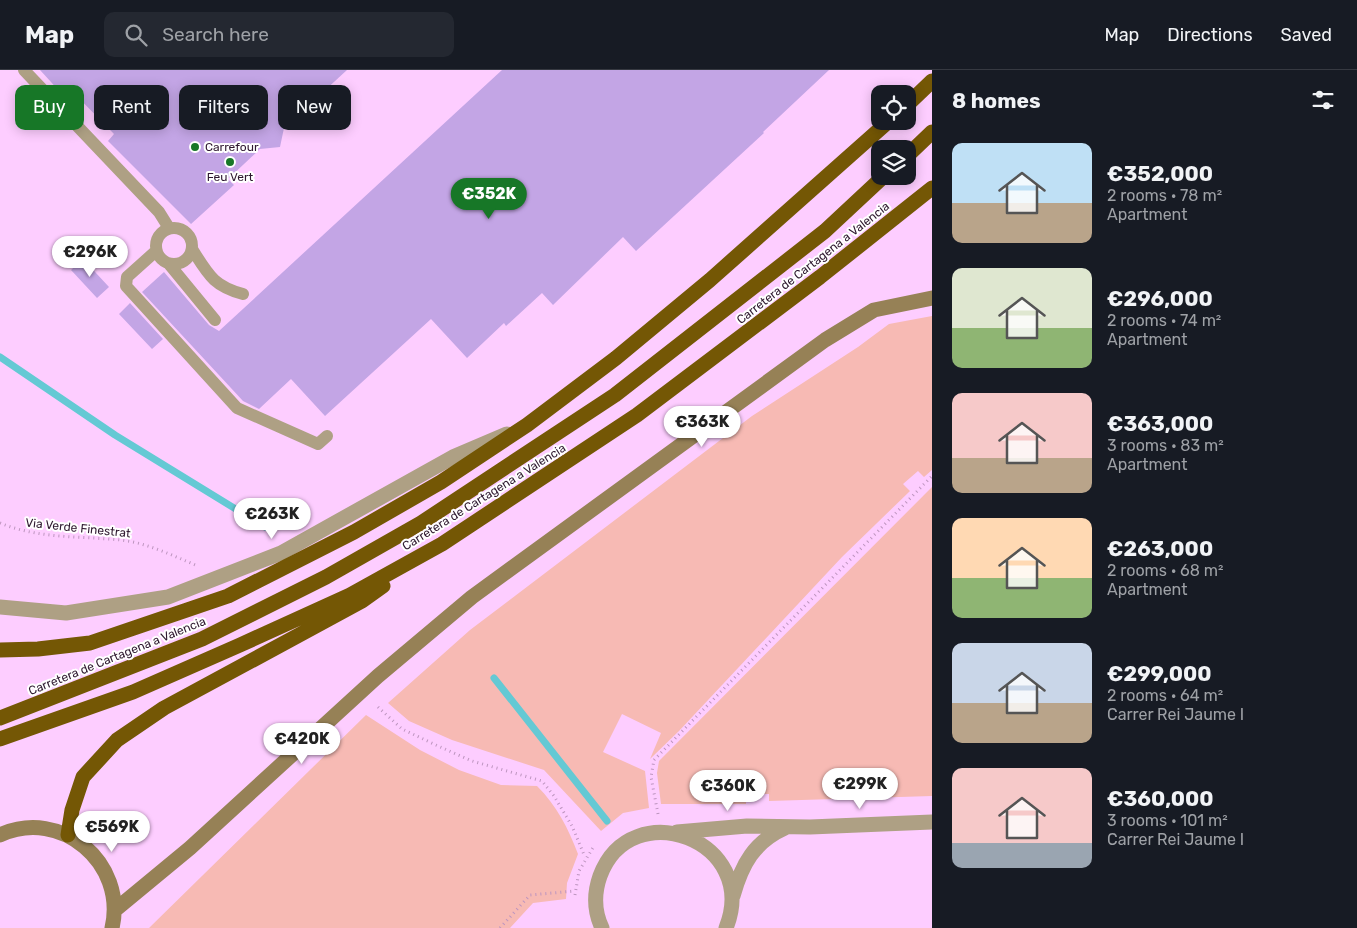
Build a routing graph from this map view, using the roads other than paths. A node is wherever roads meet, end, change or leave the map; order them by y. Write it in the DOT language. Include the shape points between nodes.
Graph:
graph roads {
  1 [pos="24,70"];
  2 [pos="932,82"];
  3 [pos="916,97"];
  4 [pos="879,130"];
  5 [pos="932,132"];
  6 [pos="916,147"];
  7 [pos="874,185"];
  8 [pos="932,188"];
  9 [pos="169,228"];
  10 [pos="192,249"];
  11 [pos="156,251"];
  12 [pos="169,264"];
  13 [pos="243,294"];
  14 [pos="932,298"];
  15 [pos="215,320"];
  16 [pos="527,425"];
  17 [pos="327,436"];
  18 [pos="442,544"];
  19 [pos="0,607"];
  20 [pos="0,650"];
  21 [pos="0,718"];
  22 [pos="0,739"];
  23 [pos="932,822"];
  24 [pos="788,827"];
  25 [pos="670,833"];
  26 [pos="0,835"];
  27 [pos="68,835"];
  28 [pos="732,897"];
  29 [pos="114,910"];
  30 [pos="728,923"];
  31 [pos="112,928"];
  32 [pos="602,928"];
  33 [pos="742,928"];
  1 -- 9 [label="lane" via="159,212"];
  2 -- 3 [label="highway"];
  4 -- 16 [label="highway" via="710,280 616,358"];
  5 -- 6 [label="highway"];
  7 -- 21 [label="highway, Carretera de Cartagena a Valencia" via="825,231 615,395 421,522 326,577 202,639"];
  8 -- 18 [label="highway, Carretera de Cartagena a Valencia" via="637,415"];
  9 -- 10 [label="lane" via="187,234"];
  9 -- 11 [label="lane" via="159,236"];
  10 -- 12 [label="lane" via="186,260"];
  10 -- 13 [label="lane" via="211,280 226,290"];
  11 -- 12 [label="lane" via="160,259"];
  11 -- 17 [label="lane" via="128,277 126,286 237,408 318,444"];
  12 -- 15 [label="lane"];
  14 -- 29 [label="main road" via="874,310 825,340 472,597 378,676 190,848"];
  16 -- 19 [label="street" via="453,457 281,553 168,597 66,613"];
  16 -- 20 [label="highway" via="441,482 354,532 228,596 90,643"];
  18 -- 22 [label="highway, Carretera de Cartagena a Valencia" via="350,595 240,646 133,692"];
  18 -- 27 [label="highway" via="362,601 164,708 118,740 83,777"];
  23 -- 24 [label="street"];
  24 -- 25 [label="street" via="706,828"];
  24 -- 28 [label="street" via="773,833 750,854"];
  25 -- 28 [label="street" via="694,839 715,856 726,873"];
  25 -- 32 [label="street" via="641,836 611,857 596,892 596,912"];
  26 -- 27 [label="main road" via="35,828"];
  27 -- 29 [label="main road" via="88,848 103,866 112,887"];
  28 -- 30 [label="street"];
  29 -- 31 [label="main road"];
  30 -- 33 [label="street"];
}
